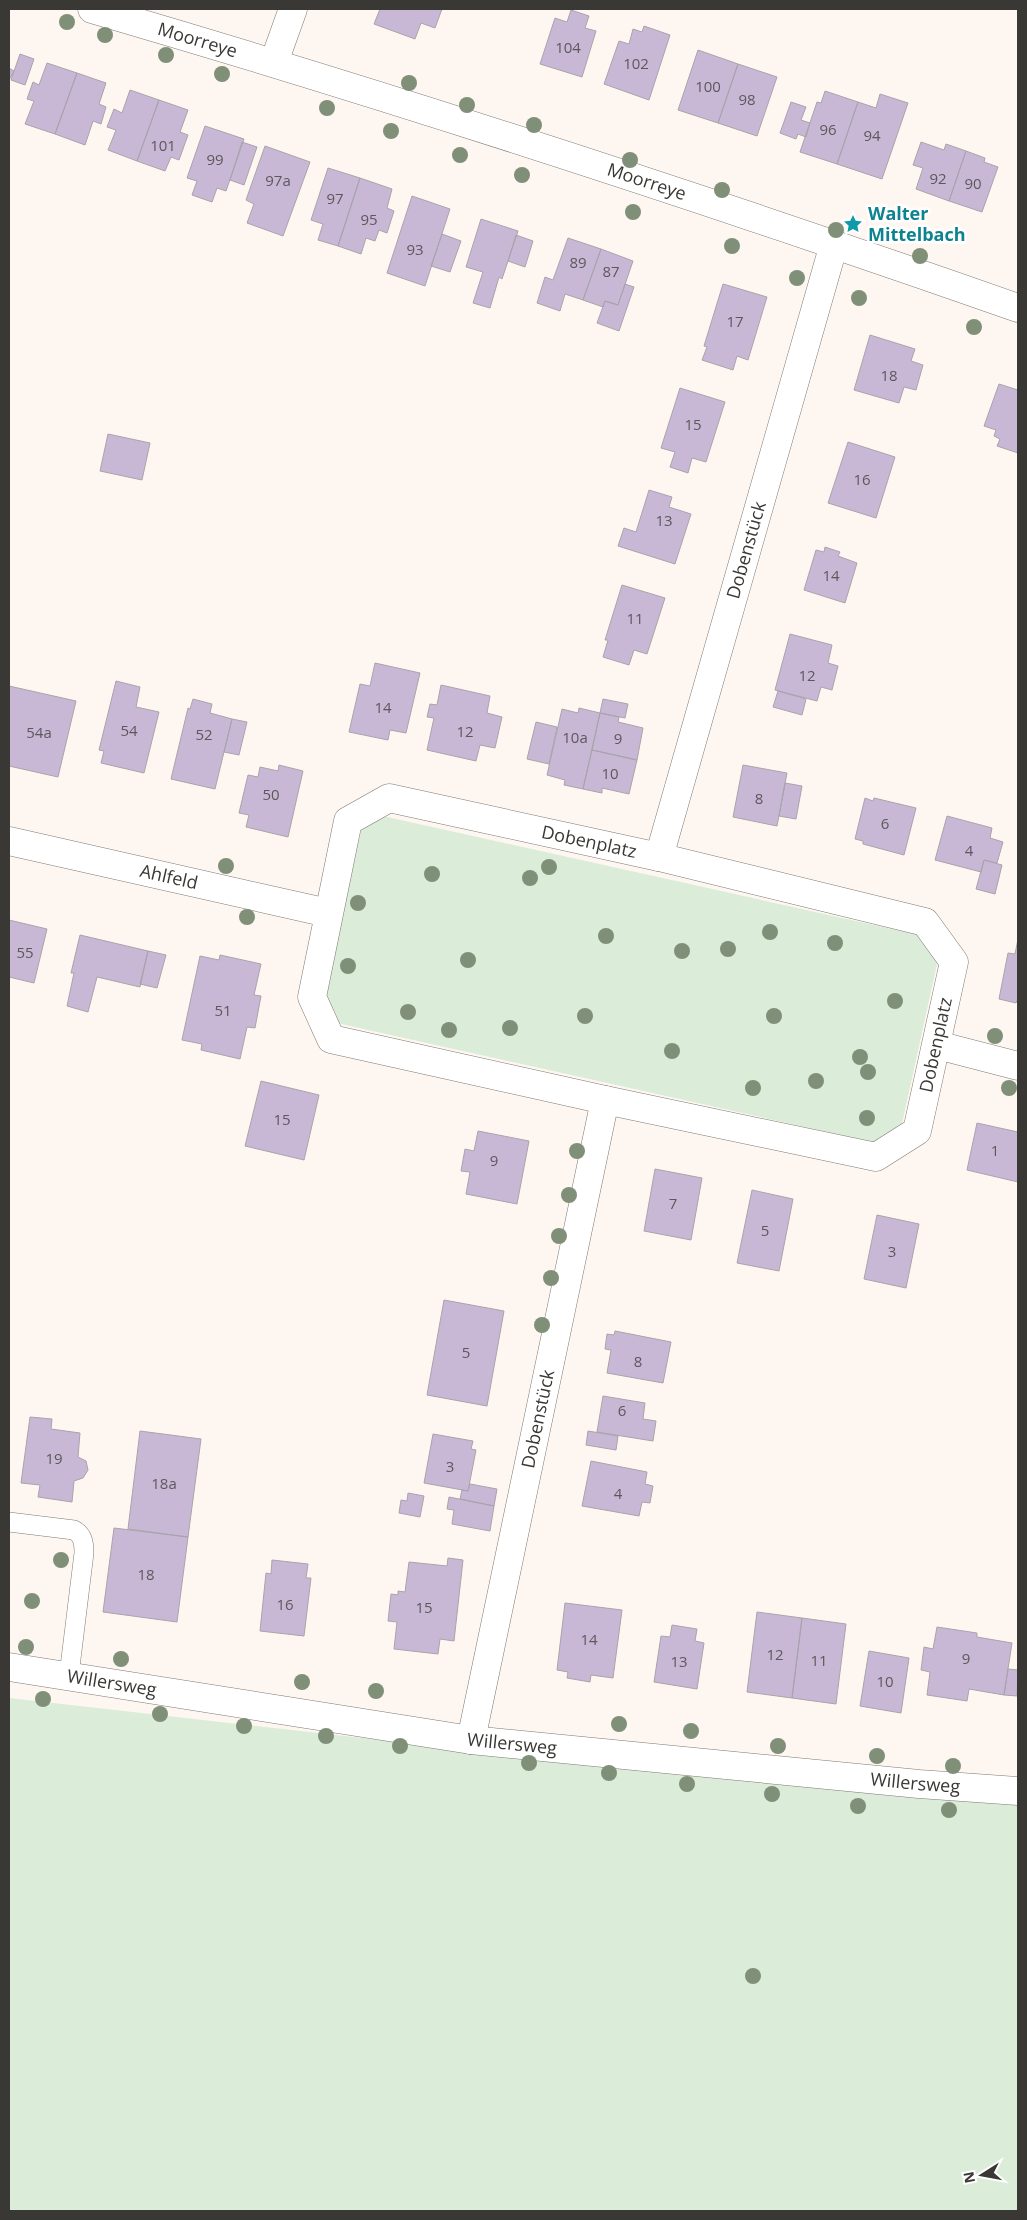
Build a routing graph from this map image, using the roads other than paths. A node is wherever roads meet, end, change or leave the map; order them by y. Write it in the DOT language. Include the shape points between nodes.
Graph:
graph roads {
  1 [pos="92,9"];
  2 [pos="293,9"];
  3 [pos="274,62"];
  4 [pos="834,244"];
  5 [pos="1018,308"];
  6 [pos="9,841"];
  7 [pos="658,857"];
  8 [pos="328,913"];
  9 [pos="937,1045"];
  10 [pos="1018,1066"];
  11 [pos="605,1100"];
  12 [pos="9,1522"];
  13 [pos="9,1667"];
  14 [pos="69,1675"];
  15 [pos="471,1740"];
  16 [pos="1018,1791"];
  1 -- 3 [label="street, Moorreye"];
  2 -- 3 [label="street"];
  3 -- 4 [label="street, Moorreye"];
  4 -- 5 [label="street, Moorreye"];
  4 -- 7 [label="street, Dobenstück"];
  6 -- 8 [label="street, Ahlfeld"];
  7 -- 8 [label="street, Dobenplatz" via="389,798 348,821"];
  7 -- 9 [label="street, Dobenplatz" via="925,922 954,962"];
  8 -- 11 [label="street, Dobenplatz" via="312,997 331,1039"];
  9 -- 10 [label="street"];
  9 -- 11 [label="street, Dobenplatz" via="917,1131 876,1157"];
  11 -- 15 [label="street, Dobenstück"];
  12 -- 14 [label="lane" via="74,1530 82,1538 84,1552"];
  13 -- 14 [label="street, Willersweg"];
  14 -- 15 [label="street, Willersweg"];
  15 -- 16 [label="street, Willersweg"];
}
